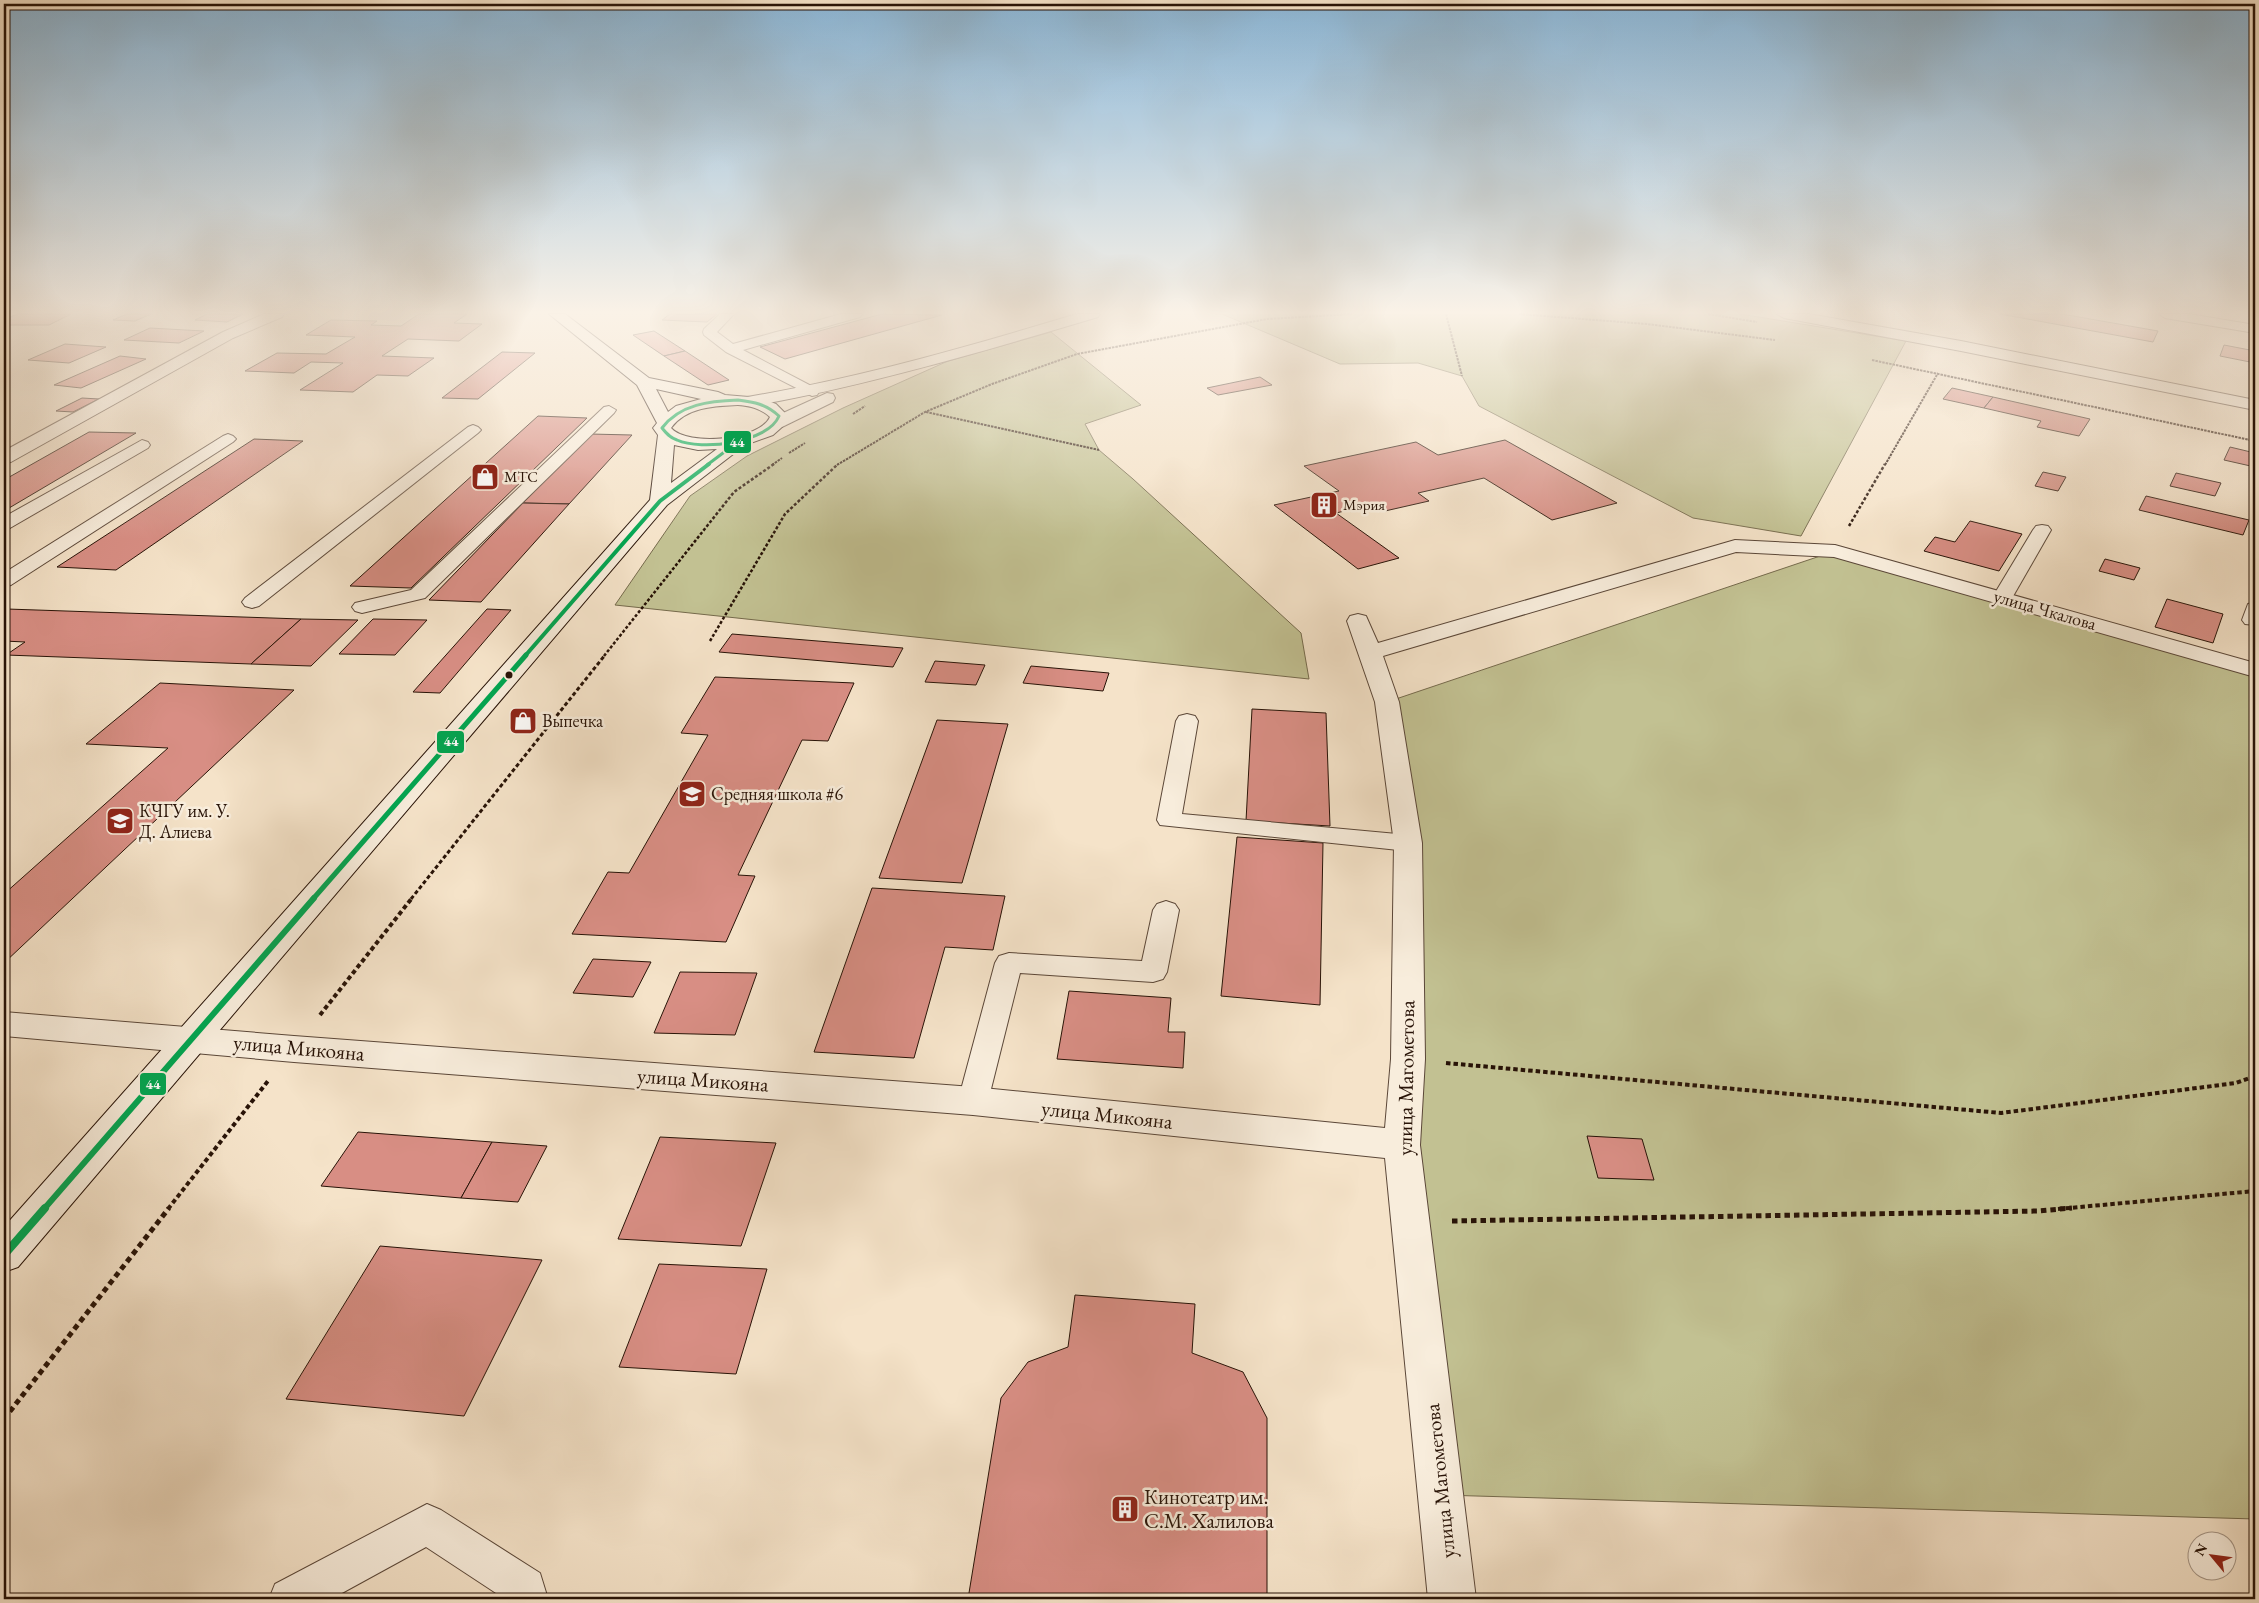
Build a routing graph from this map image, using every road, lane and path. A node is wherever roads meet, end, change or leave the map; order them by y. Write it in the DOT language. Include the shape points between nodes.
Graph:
graph roads {
  1 [pos="131,389"];
  2 [pos="647,389"];
  3 [pos="677,389"];
  4 [pos="806,389"];
  5 [pos="826,389"];
  6 [pos="847,389"];
  7 [pos="980,389"];
  8 [pos="1928,389"];
  9 [pos="2007,389"];
  10 [pos="2174,389"];
  11 [pos="812,392"];
  12 [pos="731,400"];
  13 [pos="753,401"];
  14 [pos="872,402"];
  15 [pos="2255,405"];
  16 [pos="609,410"];
  17 [pos="925,412"];
  18 [pos="848,417"];
  19 [pos="776,423"];
  20 [pos="665,428"];
  21 [pos="473,430"];
  22 [pos="228,439"];
  23 [pos="740,441"];
  24 [pos="2255,441"];
  25 [pos="807,442"];
  26 [pos="142,445"];
  27 [pos="1099,450"];
  28 [pos="4,458"];
  29 [pos="660,501"];
  30 [pos="4,524"];
  31 [pos="2042,530"];
  32 [pos="1835,551"];
  33 [pos="4,581"];
  34 [pos="2002,598"];
  35 [pos="252,602"];
  36 [pos="362,607"];
  37 [pos="1363,637"];
  38 [pos="710,641"];
  39 [pos="2255,670"];
  40 [pos="1187,721"];
  41 [pos="1408,843"];
  42 [pos="1166,910"];
  43 [pos="4,1024"];
  44 [pos="193,1039"];
  45 [pos="294,1049"];
  46 [pos="1408,1059"];
  47 [pos="2255,1076"];
  48 [pos="973,1101"];
  49 [pos="1402,1145"];
  50 [pos="2255,1191"];
  51 [pos="1411,1222"];
  52 [pos="4,1255"];
  53 [pos="4,1419"];
  54 [pos="290,1599"];
  55 [pos="527,1599"];
  56 [pos="1452,1599"];
  1 -- 28 [label="street"];
  2 -- 20 [label="street"];
  3 -- 12 [label="street"];
  4 -- 11 [label="lane"];
  5 -- 11 [label="street"];
  6 -- 19 [label="street"];
  7 -- 17 [label="path"];
  8 -- 32 [label="path"];
  9 -- 24 [label="path"];
  10 -- 15 [label="street"];
  11 -- 13 [label="street"];
  12 -- 13 [label="street"];
  12 -- 20 [label="street" via="692,406 674,413"];
  13 -- 19 [label="street" via="776,411"];
  14 -- 18 [label="path"];
  16 -- 36 [label="lane" via="418,594"];
  17 -- 27 [label="path"];
  17 -- 38 [label="path" via="839,463 785,514"];
  19 -- 23 [label="street" via="757,436"];
  20 -- 23 [label="street" via="680,442"];
  20 -- 29 [label="street"];
  21 -- 35 [label="lane"];
  22 -- 33 [label="lane"];
  23 -- 29 [label="street"];
  25 -- 45 [label="path" via="734,492"];
  26 -- 30 [label="lane"];
  29 -- 44 [label="street"];
  31 -- 34 [label="lane"];
  32 -- 34 [label="street, улица Чкалова"];
  32 -- 37 [label="street, улица Чкалова" via="1735,546"];
  34 -- 39 [label="street, улица Чкалова"];
  37 -- 41 [label="street, улица Магометова" via="1387,702"];
  40 -- 41 [label="lane" via="1169,820"];
  41 -- 46 [label="street, улица Магометова"];
  42 -- 48 [label="lane" via="1153,972 1009,963"];
  43 -- 44 [label="street, улица Микояна"];
  44 -- 45 [label="street, улица Микояна"];
  44 -- 52 [label="street"];
  45 -- 48 [label="street, улица Микояна"];
  45 -- 53 [label="path"];
  46 -- 47 [label="path" via="2001,1113 2236,1084"];
  46 -- 49 [label="street, улица Магометова"];
  48 -- 49 [label="street, улица Микояна"];
  49 -- 51 [label="street, улица Магометова"];
  50 -- 51 [label="path" via="2039,1210"];
  51 -- 56 [label="street, улица Магометова"];
  54 -- 55 [label="lane" via="427,1524 526,1588"];
}
